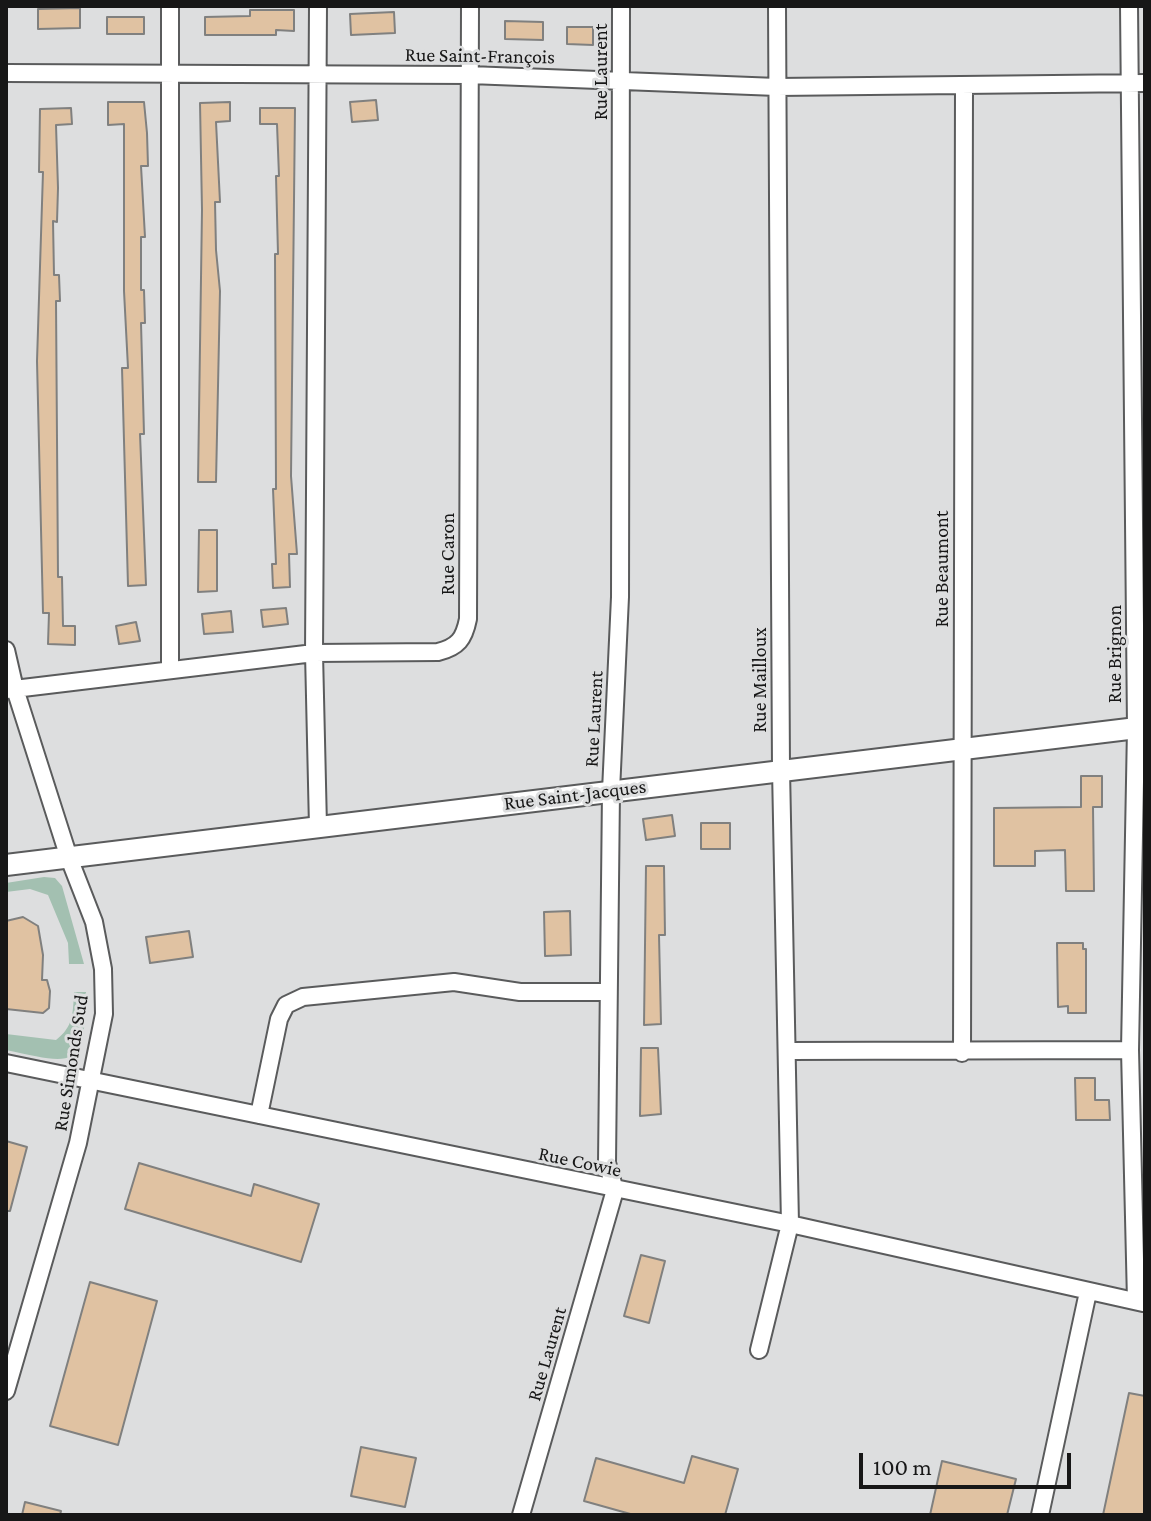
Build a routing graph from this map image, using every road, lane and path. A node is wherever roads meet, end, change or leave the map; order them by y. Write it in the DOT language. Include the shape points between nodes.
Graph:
graph roads {
  1 [pos="170,6"];
  2 [pos="318,6"];
  3 [pos="470,6"];
  4 [pos="621,6"];
  5 [pos="777,6"];
  6 [pos="1129,6"];
  7 [pos="6,73"];
  8 [pos="170,74"];
  9 [pos="318,74"];
  10 [pos="470,75"];
  11 [pos="621,79"];
  12 [pos="1138,83"];
  13 [pos="964,85"];
  14 [pos="777,87"];
  15 [pos="6,650"];
  16 [pos="314,653"];
  17 [pos="170,669"];
  18 [pos="10,689"];
  19 [pos="1140,727"];
  20 [pos="962,747"];
  21 [pos="781,769"];
  22 [pos="611,791"];
  23 [pos="318,827"];
  24 [pos="69,858"];
  25 [pos="6,865"];
  26 [pos="607,992"];
  27 [pos="1130,1050"];
  28 [pos="789,1051"];
  29 [pos="962,1053"];
  30 [pos="6,1063"];
  31 [pos="92,1081"];
  32 [pos="259,1115"];
  33 [pos="615,1190"];
  34 [pos="790,1224"];
  35 [pos="1088,1292"];
  36 [pos="1140,1302"];
  37 [pos="759,1350"];
  38 [pos="6,1391"];
  39 [pos="521,1515"];
  40 [pos="1040,1515"];
  1 -- 8 [label="street"];
  2 -- 9 [label="street"];
  3 -- 10 [label="street, Rue Caron"];
  4 -- 11 [label="street, Rue Laurent"];
  5 -- 14 [label="street, Rue Mailloux"];
  6 -- 12 [label="street, Rue Brignon"];
  7 -- 8 [label="street, Rue Saint-François"];
  8 -- 9 [label="street, Rue Saint-François"];
  8 -- 17 [label="street"];
  9 -- 10 [label="street, Rue Saint-François"];
  9 -- 16 [label="street"];
  10 -- 11 [label="street, Rue Saint-François"];
  10 -- 16 [label="street, Rue Caron" via="465,636 453,648 438,652"];
  11 -- 14 [label="street, Rue Saint-François"];
  11 -- 22 [label="street, Rue Laurent" via="620,597"];
  12 -- 13 [label="street, Rue Saint-François"];
  12 -- 19 [label="street, Rue Brignon"];
  13 -- 14 [label="street, Rue Saint-François"];
  13 -- 20 [label="street, Rue Beaumont"];
  14 -- 21 [label="street, Rue Mailloux"];
  15 -- 18 [label="street, Rue Simonds Sud"];
  16 -- 17 [label="street, Rue Caron"];
  16 -- 23 [label="street"];
  17 -- 18 [label="street, Rue Caron"];
  18 -- 24 [label="street, Rue Simonds Sud"];
  19 -- 20 [label="main road, Rue Saint-Jacques"];
  19 -- 27 [label="street, Rue Brignon"];
  20 -- 21 [label="main road, Rue Saint-Jacques"];
  20 -- 29 [label="street, Rue Beaumont"];
  21 -- 22 [label="main road, Rue Saint-Jacques"];
  21 -- 28 [label="street, Rue Mailloux"];
  22 -- 23 [label="main road, Rue Saint-Jacques"];
  22 -- 26 [label="street, Rue Laurent"];
  23 -- 24 [label="main road, Rue Saint-Jacques"];
  24 -- 25 [label="main road, Rue Saint-Jacques"];
  24 -- 31 [label="street, Rue Simonds Sud" via="94,922 103,969 104,1014"];
  26 -- 32 [label="street" via="520,992 454,982 303,997 286,1005 279,1019"];
  26 -- 33 [label="street, Rue Laurent" via="607,1163"];
  27 -- 29 [label="street"];
  27 -- 36 [label="street, Rue Brignon"];
  28 -- 29 [label="street"];
  28 -- 34 [label="street, Rue Mailloux"];
  30 -- 31 [label="street, Rue Cowie"];
  31 -- 32 [label="street, Rue Cowie"];
  31 -- 38 [label="street, Rue Simonds Sud"];
  32 -- 33 [label="street, Rue Cowie"];
  33 -- 34 [label="street, Rue Cowie"];
  33 -- 39 [label="street, Rue Laurent"];
  34 -- 35 [label="street, Rue Cowie"];
  34 -- 37 [label="street, Rue Mailloux"];
  35 -- 36 [label="street, Rue Cowie"];
  35 -- 40 [label="street"];
}
